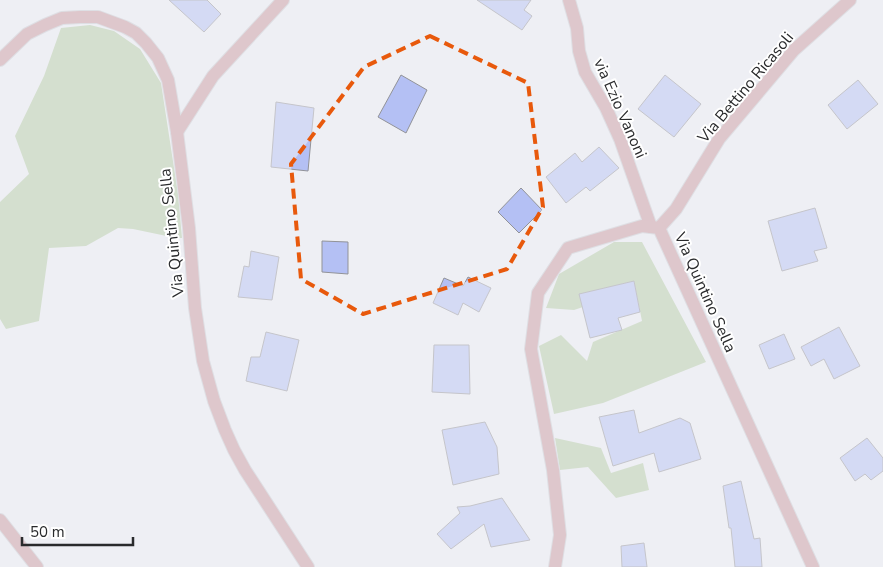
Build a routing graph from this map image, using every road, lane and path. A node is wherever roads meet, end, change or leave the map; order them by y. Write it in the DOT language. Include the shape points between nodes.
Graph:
graph roads {
  1 [pos="283,0"];
  2 [pos="569,0"];
  3 [pos="850,0"];
  4 [pos="0,60"];
  5 [pos="177,132"];
  6 [pos="655,228"];
  7 [pos="0,520"];
  8 [pos="37,567"];
  9 [pos="308,567"];
  10 [pos="555,567"];
  11 [pos="813,567"];
  1 -- 5 [label="street" via="212,76"];
  2 -- 6 [label="street, via Ezio Vanoni" via="585,72 606,108"];
  3 -- 6 [label="street, Via Bettino Ricasoli" via="794,50 719,139 676,209"];
  4 -- 5 [label="street, Via Quintino Sella" via="27,34 62,18 98,18 125,28 136,33 158,58 168,80"];
  5 -- 9 [label="street, Via Quintino Sella" via="202,361 225,430 244,470"];
  6 -- 10 [label="street, Via Quintino Sella" via="642,226 568,248 538,293 531,349 553,470 560,535"];
  6 -- 11 [label="street, Via Quintino Sella"];
  7 -- 8 [label="street"];
}
